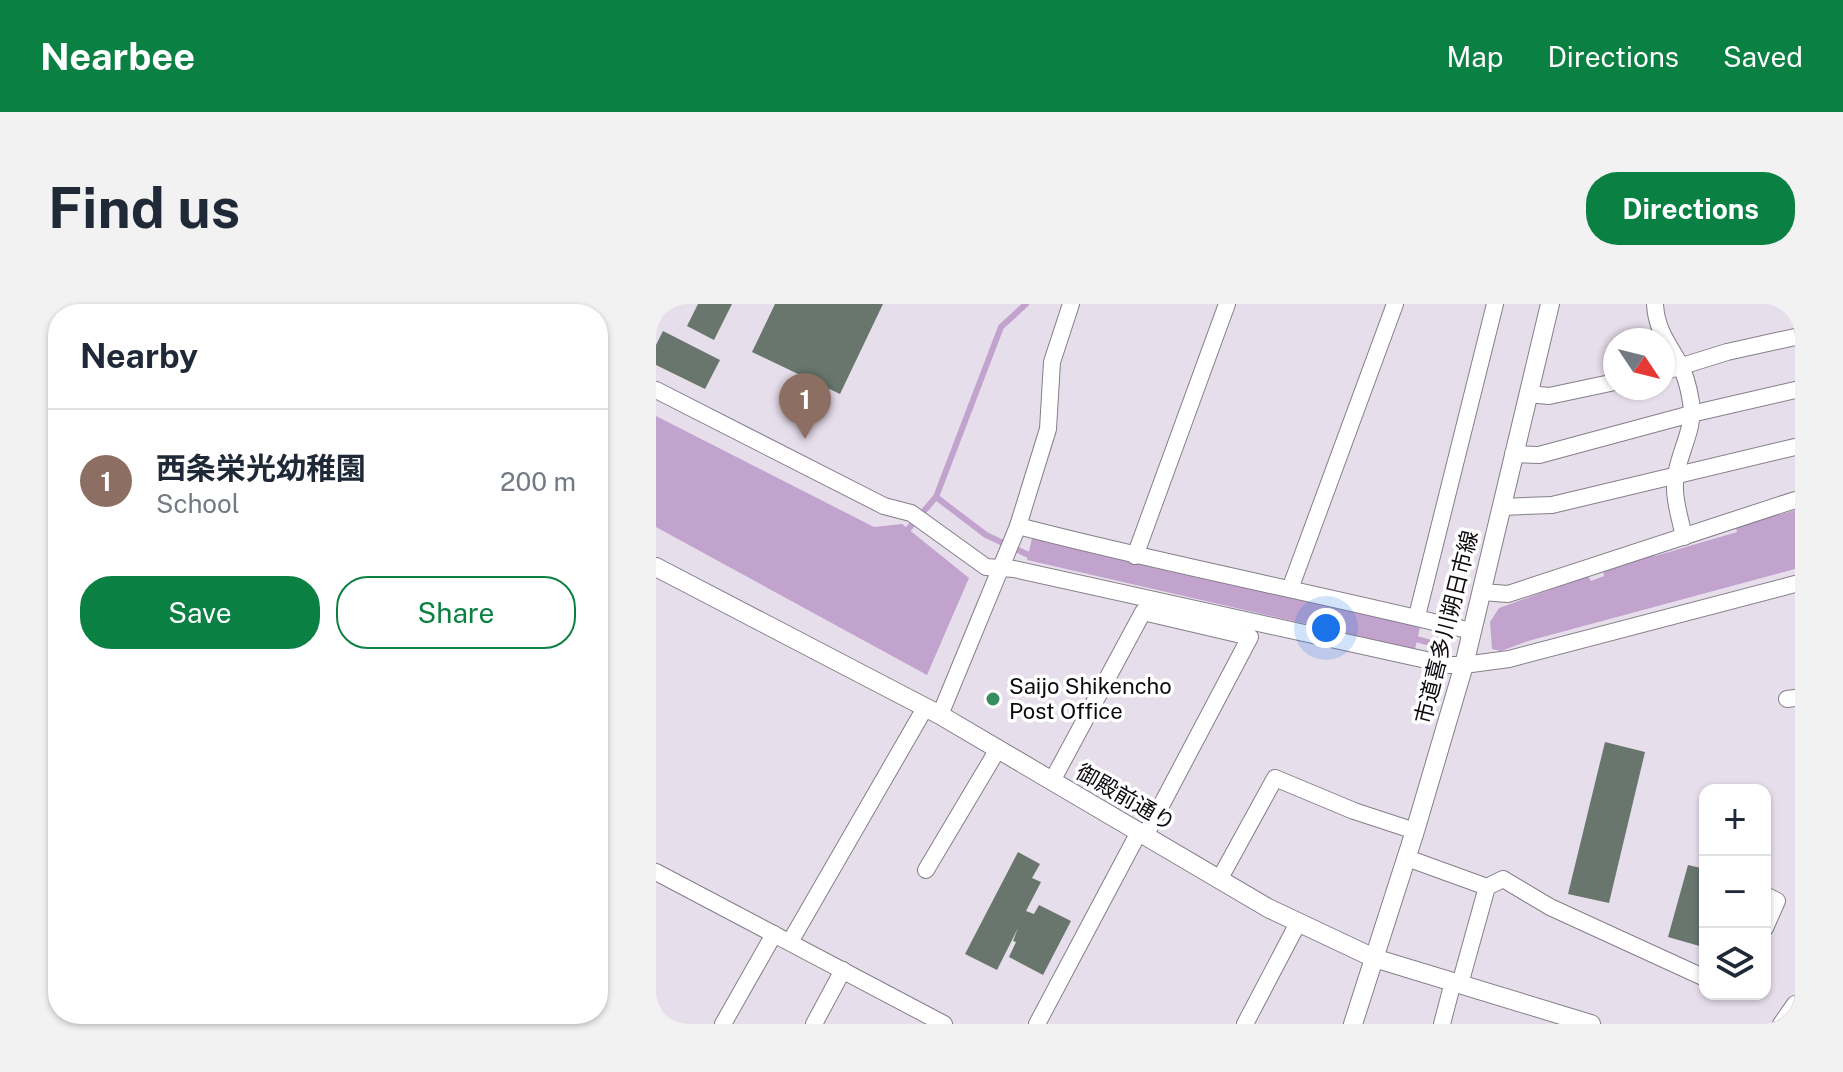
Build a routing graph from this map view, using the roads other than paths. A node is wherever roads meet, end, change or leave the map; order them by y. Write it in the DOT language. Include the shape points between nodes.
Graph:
graph roads {
  1 [pos="1071,304"];
  2 [pos="1227,304"];
  3 [pos="1395,304"];
  4 [pos="1495,304"];
  5 [pos="1550,304"];
  6 [pos="1655,304"];
  7 [pos="1795,337"];
  8 [pos="1681,368"];
  9 [pos="1675,369"];
  10 [pos="1603,385"];
  11 [pos="656,390"];
  12 [pos="1795,390"];
  13 [pos="1528,394"];
  14 [pos="1691,414"];
  15 [pos="1795,447"];
  16 [pos="1513,454"];
  17 [pos="1676,474"];
  18 [pos="1795,500"];
  19 [pos="1501,507"];
  20 [pos="1015,533"];
  21 [pos="1684,537"];
  22 [pos="1135,556"];
  23 [pos="1002,564"];
  24 [pos="656,567"];
  25 [pos="1795,584"];
  26 [pos="1290,589"];
  27 [pos="1482,592"];
  28 [pos="1417,616"];
  29 [pos="1471,631"];
  30 [pos="1464,665"];
  31 [pos="933,711"];
  32 [pos="998,749"];
  33 [pos="1052,781"];
  34 [pos="1415,831"];
  35 [pos="1142,834"];
  36 [pos="1407,858"];
  37 [pos="926,870"];
  38 [pos="656,872"];
  39 [pos="1219,880"];
  40 [pos="1487,887"];
  41 [pos="1771,898"];
  42 [pos="1771,914"];
  43 [pos="1298,923"];
  44 [pos="774,934"];
  45 [pos="790,942"];
  46 [pos="1374,958"];
  47 [pos="843,970"];
  48 [pos="1699,975"];
  49 [pos="1456,983"];
  50 [pos="1795,1004"];
  51 [pos="723,1024"];
  52 [pos="814,1024"];
  53 [pos="944,1024"];
  54 [pos="1037,1024"];
  55 [pos="1245,1024"];
  56 [pos="1353,1024"];
  57 [pos="1442,1024"];
  58 [pos="1591,1024"];
  59 [pos="1781,1024"];
  1 -- 20 [label="street" via="1052,362 1048,429"];
  2 -- 22 [label="street"];
  3 -- 26 [label="street"];
  4 -- 28 [label="street"];
  5 -- 13 [label="street, 市道喜多川朔日市線"];
  6 -- 8 [label="street" via="1656,321"];
  7 -- 8 [label="street"];
  8 -- 9 [label="street"];
  8 -- 14 [label="street"];
  10 -- 13 [label="street" via="1549,396"];
  11 -- 23 [label="street" via="884,506 916,517 986,567"];
  12 -- 14 [label="street"];
  13 -- 16 [label="street, 市道喜多川朔日市線"];
  14 -- 16 [label="street" via="1539,455"];
  14 -- 17 [label="street"];
  15 -- 17 [label="street"];
  16 -- 19 [label="street, 市道喜多川朔日市線"];
  17 -- 19 [label="street" via="1552,505"];
  17 -- 21 [label="street"];
  18 -- 21 [label="street"];
  19 -- 27 [label="street, 市道喜多川朔日市線"];
  20 -- 22 [label="street"];
  20 -- 23 [label="street"];
  21 -- 27 [label="street" via="1508,594"];
  22 -- 26 [label="street"];
  23 -- 30 [label="street"];
  23 -- 31 [label="street"];
  24 -- 31 [label="street, 御殿前通り"];
  25 -- 30 [label="street" via="1509,659"];
  26 -- 28 [label="street"];
  27 -- 29 [label="street, 市道喜多川朔日市線"];
  28 -- 29 [label="street"];
  29 -- 30 [label="street, 市道喜多川朔日市線"];
  30 -- 34 [label="street, 市道喜多川朔日市線"];
  31 -- 32 [label="street, 御殿前通り"];
  31 -- 45 [label="street"];
  32 -- 33 [label="street, 御殿前通り"];
  32 -- 37 [label="street"];
  33 -- 35 [label="street, 御殿前通り"];
  33 -- 35 [label="street" via="1143,612 1250,637"];
  34 -- 36 [label="street, 市道喜多川朔日市線"];
  34 -- 39 [label="street" via="1275,778"];
  35 -- 39 [label="street, 御殿前通り"];
  35 -- 54 [label="street"];
  36 -- 40 [label="street"];
  36 -- 46 [label="street, 市道喜多川朔日市線"];
  38 -- 44 [label="street"];
  39 -- 43 [label="street, 御殿前通り"];
  40 -- 48 [label="street" via="1503,879 1550,907"];
  40 -- 49 [label="street"];
  41 -- 42 [label="street" via="1777,901"];
  43 -- 46 [label="street, 御殿前通り"];
  43 -- 55 [label="street"];
  44 -- 45 [label="street"];
  44 -- 51 [label="street"];
  45 -- 47 [label="street"];
  46 -- 49 [label="street, 御殿前通り"];
  46 -- 56 [label="street, 市道喜多川朔日市線"];
  47 -- 52 [label="street"];
  47 -- 53 [label="street"];
  49 -- 57 [label="street"];
  49 -- 58 [label="street, 御殿前通り"];
  50 -- 59 [label="street"];
}
